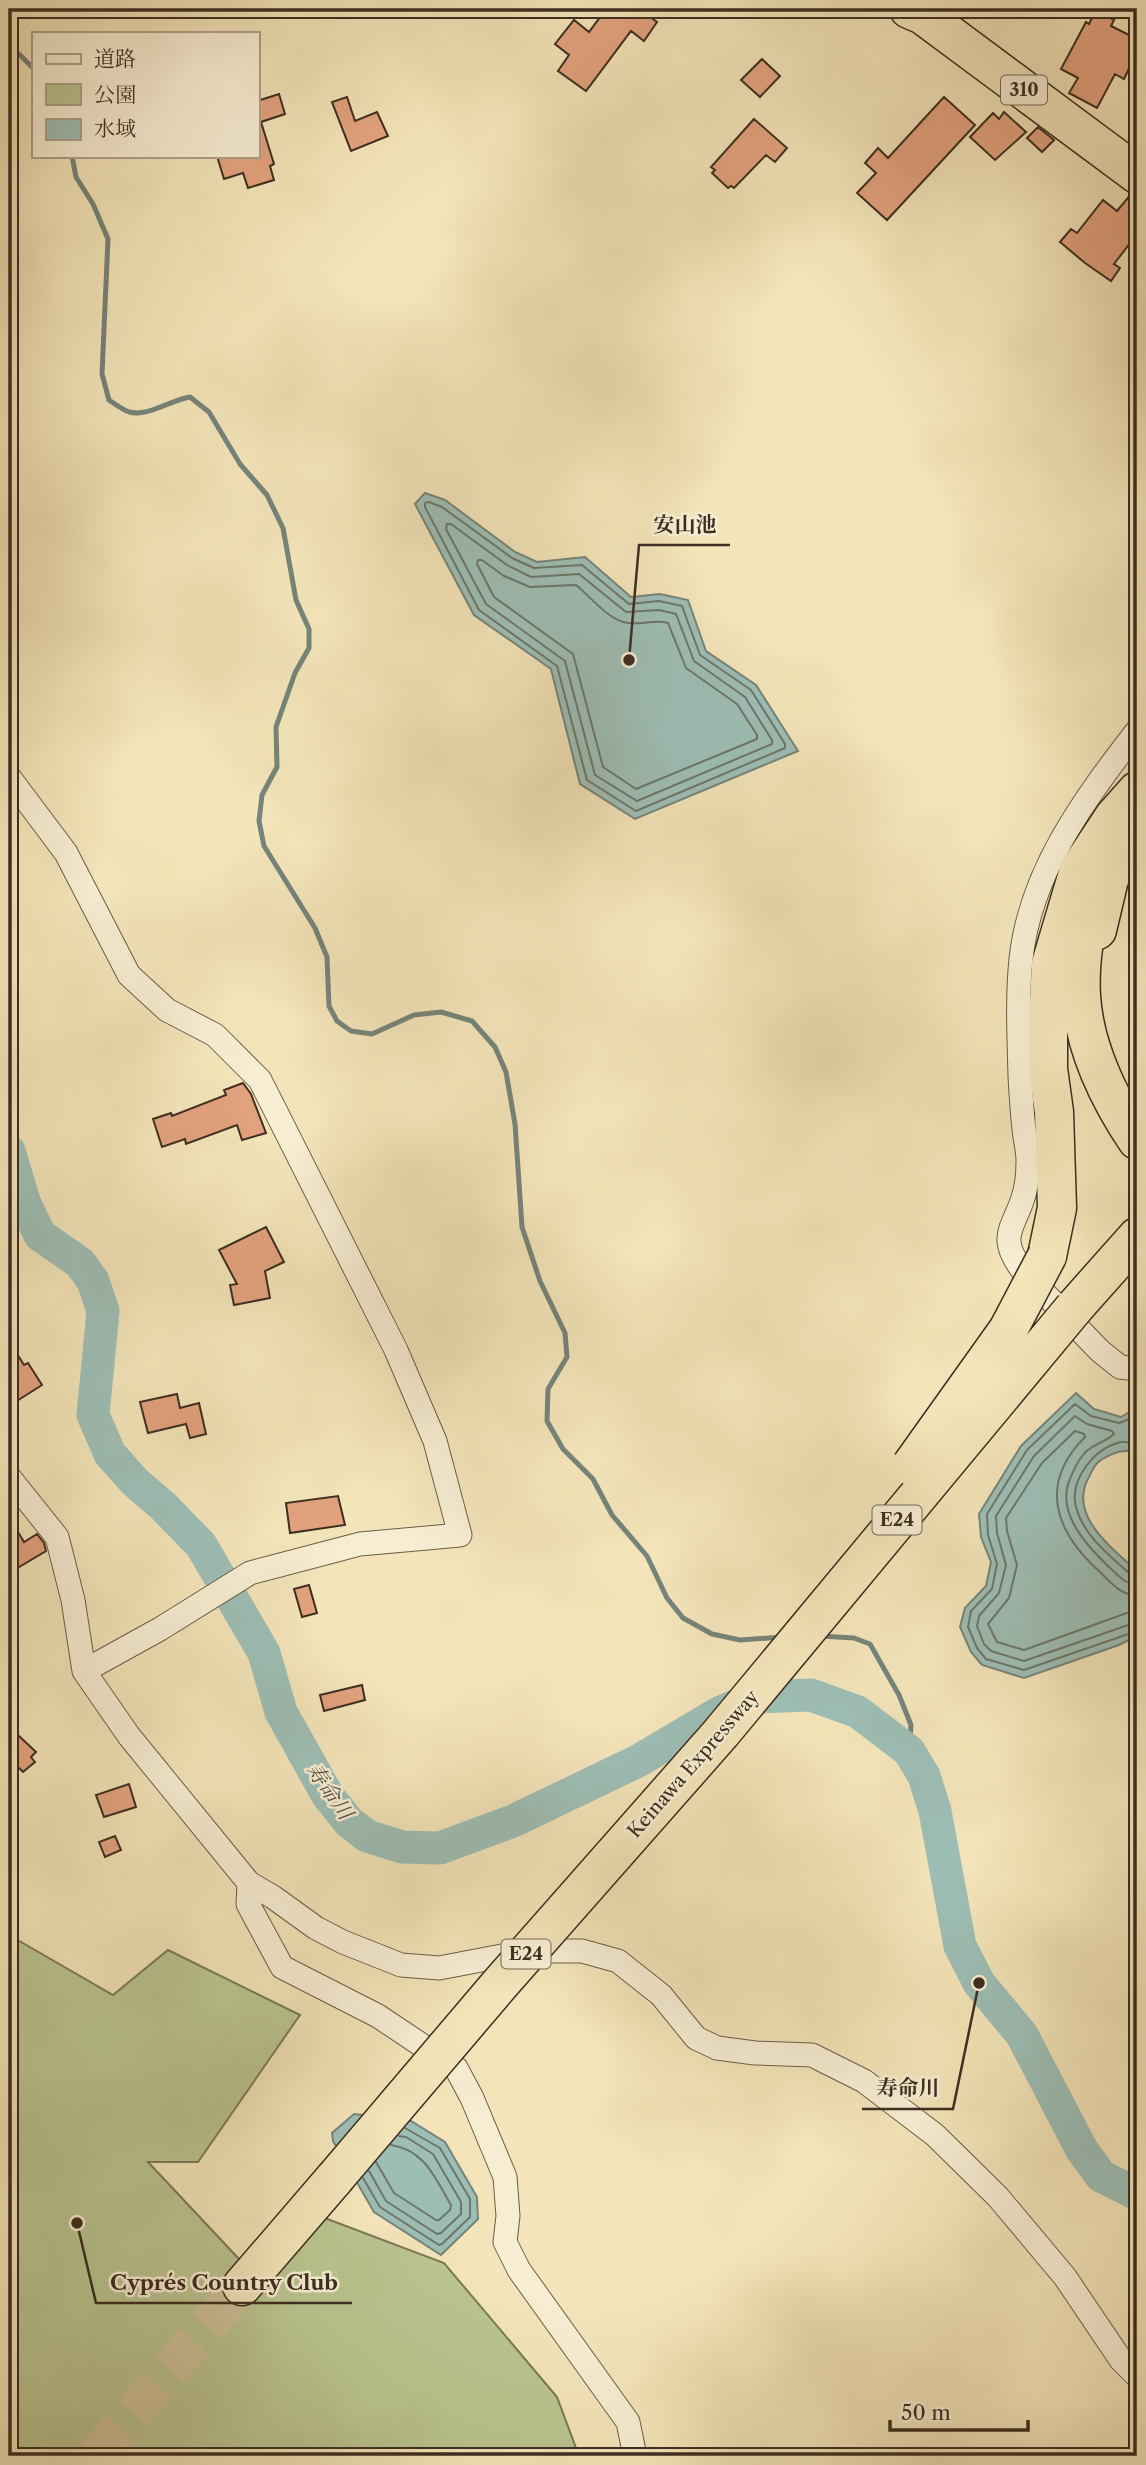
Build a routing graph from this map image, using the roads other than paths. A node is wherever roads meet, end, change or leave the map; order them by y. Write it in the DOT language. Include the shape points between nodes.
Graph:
graph roads {
  1 [pos="909,9"];
  2 [pos="1137,174"];
  3 [pos="1137,731"];
  4 [pos="9,777"];
  5 [pos="1130,811"];
  6 [pos="1137,1107"];
  7 [pos="1137,1140"];
  8 [pos="1137,1237"];
  9 [pos="1137,1268"];
  10 [pos="1082,1314"];
  11 [pos="1137,1369"];
  12 [pos="9,1477"];
  13 [pos="84,1671"];
  14 [pos="721,1733"];
  15 [pos="249,1883"];
  16 [pos="243,2286"];
  17 [pos="1137,2376"];
  18 [pos="635,2456"];
  1 -- 2 [label="highway, 310"];
  3 -- 11 [label="street" via="1105,770 1049,862 1029,920 1021,959 1019,1014 1027,1181 1009,1228 1009,1240 1023,1271 1100,1351 1120,1367"];
  4 -- 13 [label="street" via="66,853 129,975 167,1010 215,1035 260,1080 396,1350 435,1441 460,1535 360,1544 250,1573"];
  5 -- 6 [label="highway" via="1097,929 1095,984 1105,1039"];
  5 -- 7 [label="highway" via="1092,890 1082,950 1081,998 1091,1048 1111,1096"];
  5 -- 14 [label="highway, bridge" via="1079,870 1051,964 1048,1069 1057,1208 1047,1256 986,1363 766,1662"];
  8 -- 10 [label="highway, Keinawa Expressway / E24"];
  9 -- 10 [label="highway"];
  10 -- 14 [label="highway, Keinawa Expressway / E24, bridge" via="1008,1387"];
  12 -- 13 [label="street" via="57,1537"];
  13 -- 15 [label="street" via="129,1736"];
  14 -- 16 [label="highway, Keinawa Expressway / E24, bridge"];
  15 -- 17 [label="street" via="316,1928 401,1965 439,1968 528,1951 582,1951 618,1961 662,1995 696,2038 717,2048 812,2055 864,2081 935,2135 998,2197 1065,2277 1121,2360"];
  15 -- 18 [label="street" via="248,1904 282,1967 378,2015 456,2068 505,2177 505,2242 519,2270 628,2422"];
}
